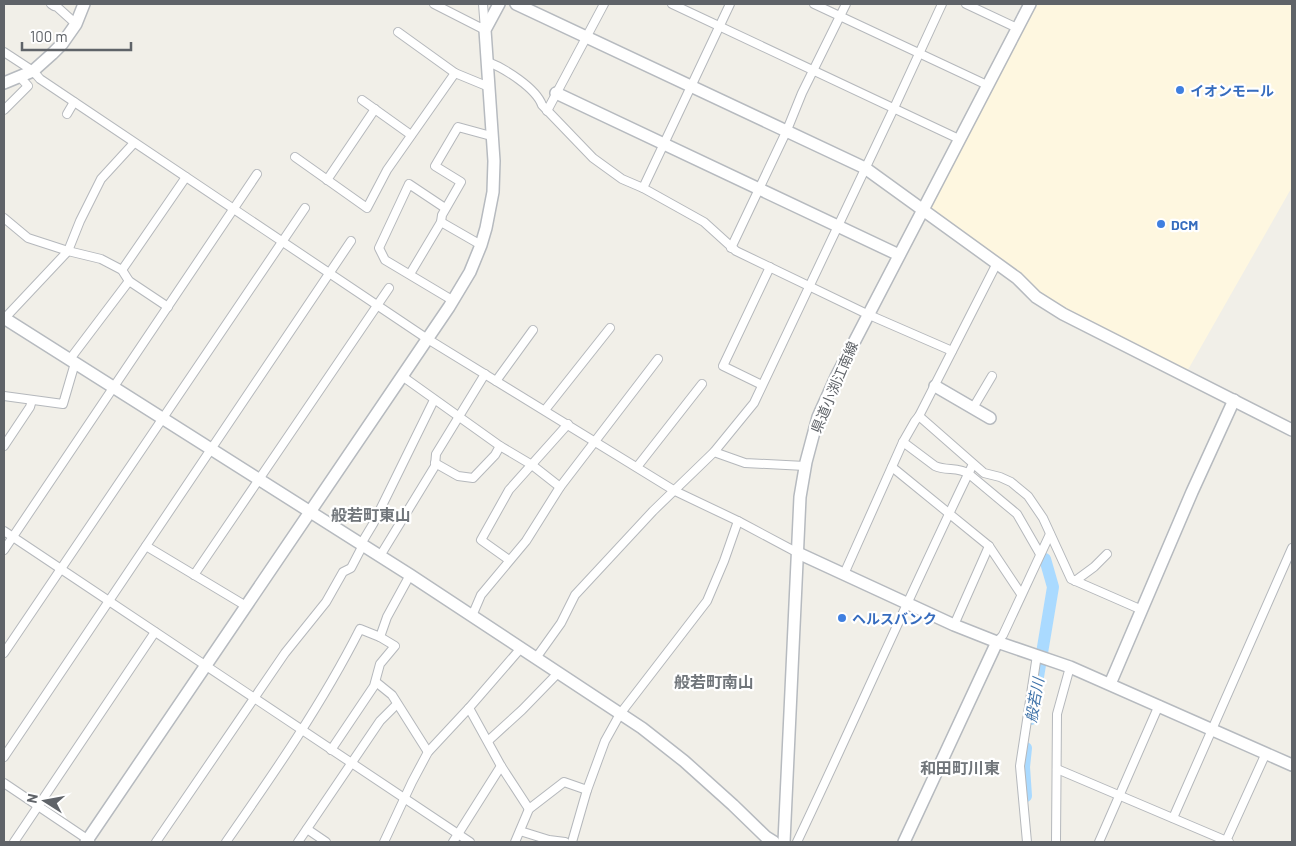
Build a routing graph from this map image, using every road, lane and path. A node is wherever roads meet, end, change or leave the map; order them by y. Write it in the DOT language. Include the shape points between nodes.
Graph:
graph roads {
  1 [pos="51,4"];
  2 [pos="84,4"];
  3 [pos="434,4"];
  4 [pos="483,4"];
  5 [pos="499,4"];
  6 [pos="516,4"];
  7 [pos="604,4"];
  8 [pos="672,4"];
  9 [pos="730,4"];
  10 [pos="814,4"];
  11 [pos="846,4"];
  12 [pos="942,4"];
  13 [pos="966,4"];
  14 [pos="1030,4"];
  15 [pos="840,16"];
  16 [pos="76,24"];
  17 [pos="719,26"];
  18 [pos="1017,28"];
  19 [pos="486,30"];
  20 [pos="398,32"];
  21 [pos="586,36"];
  22 [pos="4,52"];
  23 [pos="920,52"];
  24 [pos="488,62"];
  25 [pos="814,70"];
  26 [pos="33,71"];
  27 [pos="454,73"];
  28 [pos="20,77"];
  29 [pos="4,83"];
  30 [pos="988,85"];
  31 [pos="692,86"];
  32 [pos="490,87"];
  33 [pos="556,93"];
  34 [pos="362,100"];
  35 [pos="74,102"];
  36 [pos="894,108"];
  37 [pos="375,109"];
  38 [pos="4,110"];
  39 [pos="547,111"];
  40 [pos="67,114"];
  41 [pos="787,130"];
  42 [pos="411,135"];
  43 [pos="491,136"];
  44 [pos="959,139"];
  45 [pos="134,143"];
  46 [pos="664,145"];
  47 [pos="295,157"];
  48 [pos="865,168"];
  49 [pos="257,174"];
  50 [pos="186,177"];
  51 [pos="327,180"];
  52 [pos="643,188"];
  53 [pos="759,190"];
  54 [pos="305,208"];
  55 [pos="445,208"];
  56 [pos="234,210"];
  57 [pos="922,210"];
  58 [pos="4,218"];
  59 [pos="441,222"];
  60 [pos="838,227"];
  61 [pos="282,241"];
  62 [pos="351,241"];
  63 [pos="481,245"];
  64 [pos="731,248"];
  65 [pos="68,251"];
  66 [pos="899,255"];
  67 [pos="997,263"];
  68 [pos="770,267"];
  69 [pos="122,270"];
  70 [pos="328,273"];
  71 [pos="410,274"];
  72 [pos="129,281"];
  73 [pos="810,286"];
  74 [pos="389,288"];
  75 [pos="452,300"];
  76 [pos="376,305"];
  77 [pos="168,307"];
  78 [pos="867,314"];
  79 [pos="4,318"];
  80 [pos="610,328"];
  81 [pos="532,330"];
  82 [pos="426,338"];
  83 [pos="952,351"];
  84 [pos="658,359"];
  85 [pos="72,361"];
  86 [pos="485,374"];
  87 [pos="402,376"];
  88 [pos="992,376"];
  89 [pos="496,381"];
  90 [pos="702,384"];
  91 [pos="762,385"];
  92 [pos="934,386"];
  93 [pos="114,387"];
  94 [pos="4,396"];
  95 [pos="32,400"];
  96 [pos="434,400"];
  97 [pos="1234,400"];
  98 [pos="973,408"];
  99 [pos="545,410"];
  100 [pos="919,416"];
  101 [pos="162,418"];
  102 [pos="460,418"];
  103 [pos="990,418"];
  104 [pos="568,424"];
  105 [pos="1292,430"];
  106 [pos="596,441"];
  107 [pos="903,442"];
  108 [pos="4,446"];
  109 [pos="500,446"];
  110 [pos="210,448"];
  111 [pos="714,452"];
  112 [pos="435,463"];
  113 [pos="974,464"];
  114 [pos="532,465"];
  115 [pos="805,466"];
  116 [pos="637,467"];
  117 [pos="892,467"];
  118 [pos="969,474"];
  119 [pos="259,480"];
  120 [pos="560,487"];
  121 [pos="675,491"];
  122 [pos="309,511"];
  123 [pos="950,513"];
  124 [pos="738,521"];
  125 [pos="4,531"];
  126 [pos="1050,534"];
  127 [pos="13,537"];
  128 [pos="362,544"];
  129 [pos="146,546"];
  130 [pos="989,546"];
  131 [pos="1292,548"];
  132 [pos="4,550"];
  133 [pos="798,553"];
  134 [pos="1040,554"];
  135 [pos="1107,554"];
  136 [pos="380,556"];
  137 [pos="509,560"];
  138 [pos="61,569"];
  139 [pos="844,574"];
  140 [pos="194,575"];
  141 [pos="410,575"];
  142 [pos="1075,581"];
  143 [pos="1021,594"];
  144 [pos="109,602"];
  145 [pos="908,604"];
  146 [pos="246,606"];
  147 [pos="1142,610"];
  148 [pos="472,616"];
  149 [pos="954,625"];
  150 [pos="155,632"];
  151 [pos="380,637"];
  152 [pos="997,642"];
  153 [pos="521,648"];
  154 [pos="4,653"];
  155 [pos="1041,656"];
  156 [pos="536,658"];
  157 [pos="205,666"];
  158 [pos="1070,667"];
  159 [pos="558,673"];
  160 [pos="376,682"];
  161 [pos="1110,684"];
  162 [pos="254,698"];
  163 [pos="398,704"];
  164 [pos="1159,705"];
  165 [pos="469,708"];
  166 [pos="620,714"];
  167 [pos="1212,728"];
  168 [pos="303,731"];
  169 [pos="488,741"];
  170 [pos="331,750"];
  171 [pos="428,752"];
  172 [pos="1266,753"];
  173 [pos="4,757"];
  174 [pos="352,763"];
  175 [pos="1292,765"];
  176 [pos="501,766"];
  177 [pos="1057,768"];
  178 [pos="4,783"];
  179 [pos="587,790"];
  180 [pos="1120,795"];
  181 [pos="404,798"];
  182 [pos="38,806"];
  183 [pos="529,809"];
  184 [pos="1173,818"];
  185 [pos="307,829"];
  186 [pos="520,831"];
  187 [pos="458,835"];
  188 [pos="89,841"];
  189 [pos="14,842"];
  190 [pos="156,842"];
  191 [pos="226,842"];
  192 [pos="298,842"];
  193 [pos="326,842"];
  194 [pos="384,842"];
  195 [pos="453,842"];
  196 [pos="470,842"];
  197 [pos="515,842"];
  198 [pos="565,842"];
  199 [pos="572,842"];
  200 [pos="774,842"];
  201 [pos="784,842"];
  202 [pos="797,842"];
  203 [pos="904,842"];
  204 [pos="1027,842"];
  205 [pos="1056,842"];
  206 [pos="1099,842"];
  207 [pos="1228,842"];
  1 -- 16 [label="street"];
  2 -- 16 [label="street"];
  3 -- 19 [label="street"];
  4 -- 19 [label="street"];
  5 -- 19 [label="street"];
  6 -- 21 [label="street"];
  7 -- 21 [label="street"];
  8 -- 17 [label="street"];
  9 -- 17 [label="street"];
  10 -- 15 [label="street"];
  11 -- 15 [label="street"];
  12 -- 23 [label="street"];
  13 -- 18 [label="street"];
  14 -- 18 [label="street, 県道小渕江南線"];
  15 -- 23 [label="street"];
  15 -- 25 [label="street"];
  16 -- 26 [label="street" via="62,44"];
  17 -- 25 [label="street"];
  17 -- 31 [label="street"];
  18 -- 30 [label="street, 県道小渕江南線"];
  19 -- 24 [label="street"];
  20 -- 27 [label="street"];
  21 -- 31 [label="street"];
  21 -- 33 [label="street"];
  22 -- 26 [label="street"];
  23 -- 30 [label="street"];
  23 -- 36 [label="street"];
  24 -- 32 [label="street"];
  24 -- 39 [label="street" via="512,74"];
  25 -- 36 [label="street"];
  25 -- 41 [label="street"];
  26 -- 28 [label="street"];
  26 -- 35 [label="street"];
  27 -- 32 [label="street"];
  27 -- 42 [label="street"];
  28 -- 29 [label="street"];
  28 -- 38 [label="street" via="28,86"];
  30 -- 44 [label="street, 県道小渕江南線"];
  31 -- 41 [label="street"];
  31 -- 46 [label="street"];
  32 -- 43 [label="street"];
  33 -- 39 [label="street"];
  33 -- 46 [label="street"];
  34 -- 37 [label="street"];
  35 -- 40 [label="street"];
  35 -- 45 [label="street"];
  36 -- 44 [label="street"];
  36 -- 48 [label="street"];
  37 -- 42 [label="street"];
  37 -- 51 [label="street"];
  39 -- 52 [label="street" via="593,158 622,179"];
  41 -- 48 [label="street"];
  41 -- 53 [label="street"];
  42 -- 51 [label="street" via="387,170 368,208"];
  43 -- 55 [label="street" via="458,127 435,166 460,182"];
  43 -- 63 [label="street" via="493,192"];
  44 -- 57 [label="street, 県道小渕江南線"];
  45 -- 50 [label="street"];
  45 -- 65 [label="street" via="101,179"];
  46 -- 52 [label="street"];
  46 -- 53 [label="street"];
  47 -- 51 [label="street"];
  48 -- 57 [label="street"];
  48 -- 60 [label="street"];
  49 -- 56 [label="street"];
  50 -- 56 [label="street"];
  50 -- 69 [label="street"];
  52 -- 64 [label="street" via="704,222"];
  53 -- 60 [label="street"];
  53 -- 64 [label="street"];
  54 -- 61 [label="street"];
  55 -- 59 [label="street"];
  55 -- 71 [label="street" via="409,184 378,248 385,260"];
  56 -- 61 [label="street"];
  56 -- 77 [label="street"];
  57 -- 66 [label="street, 県道小渕江南線"];
  57 -- 67 [label="street"];
  58 -- 65 [label="street" via="28,238"];
  59 -- 63 [label="street"];
  59 -- 71 [label="street"];
  60 -- 66 [label="street"];
  60 -- 73 [label="street"];
  61 -- 70 [label="street"];
  61 -- 101 [label="street"];
  62 -- 70 [label="street"];
  63 -- 75 [label="street" via="470,272"];
  64 -- 68 [label="street"];
  65 -- 69 [label="street" via="101,259"];
  65 -- 79 [label="street"];
  66 -- 78 [label="street, 県道小渕江南線"];
  67 -- 83 [label="street"];
  67 -- 97 [label="street" via="1036,297 1063,314"];
  68 -- 73 [label="street"];
  68 -- 91 [label="street" via="723,366"];
  69 -- 72 [label="street"];
  70 -- 76 [label="street"];
  70 -- 110 [label="street"];
  71 -- 75 [label="street"];
  72 -- 77 [label="street"];
  72 -- 85 [label="street"];
  73 -- 78 [label="street"];
  73 -- 91 [label="street"];
  74 -- 76 [label="street"];
  75 -- 82 [label="street"];
  76 -- 82 [label="street"];
  76 -- 119 [label="street"];
  77 -- 93 [label="street"];
  78 -- 83 [label="street"];
  78 -- 115 [label="street, 県道小渕江南線" via="818,417"];
  79 -- 85 [label="street"];
  80 -- 99 [label="street"];
  81 -- 89 [label="street"];
  82 -- 86 [label="street"];
  82 -- 87 [label="street"];
  83 -- 92 [label="street"];
  84 -- 106 [label="street"];
  85 -- 93 [label="street"];
  85 -- 95 [label="street" via="63,404"];
  86 -- 89 [label="street"];
  86 -- 102 [label="street"];
  87 -- 96 [label="street"];
  87 -- 122 [label="street"];
  88 -- 98 [label="street"];
  89 -- 99 [label="street"];
  90 -- 116 [label="street"];
  91 -- 111 [label="street" via="754,403"];
  92 -- 98 [label="street"];
  92 -- 100 [label="street"];
  93 -- 101 [label="street"];
  93 -- 127 [label="street"];
  94 -- 95 [label="street"];
  95 -- 108 [label="street"];
  96 -- 102 [label="street"];
  96 -- 128 [label="street"];
  97 -- 105 [label="street"];
  97 -- 147 [label="street"];
  98 -- 103 [label="street"];
  99 -- 104 [label="street"];
  100 -- 107 [label="street"];
  100 -- 113 [label="street"];
  101 -- 110 [label="street"];
  101 -- 138 [label="street"];
  102 -- 109 [label="street"];
  102 -- 112 [label="street" via="436,454"];
  104 -- 106 [label="street"];
  104 -- 114 [label="street"];
  106 -- 116 [label="street"];
  106 -- 120 [label="street"];
  107 -- 117 [label="street"];
  107 -- 118 [label="street" via="940,469 961,470"];
  109 -- 112 [label="street" via="473,478 458,476"];
  109 -- 114 [label="street"];
  110 -- 119 [label="street"];
  110 -- 129 [label="street"];
  111 -- 115 [label="street" via="745,463"];
  111 -- 121 [label="street"];
  112 -- 136 [label="street"];
  113 -- 118 [label="street"];
  113 -- 126 [label="street" via="984,473 1015,484 1044,518"];
  114 -- 120 [label="street"];
  114 -- 137 [label="street" via="509,490 482,540"];
  115 -- 133 [label="street, 県道小渕江南線"];
  116 -- 121 [label="street"];
  117 -- 123 [label="street"];
  117 -- 139 [label="street"];
  118 -- 123 [label="street"];
  118 -- 134 [label="street" via="1017,514"];
  119 -- 122 [label="street"];
  119 -- 140 [label="street"];
  120 -- 137 [label="street" via="526,541"];
  121 -- 124 [label="street"];
  121 -- 156 [label="street" via="652,511 575,595 561,623"];
  122 -- 128 [label="street"];
  122 -- 146 [label="street"];
  123 -- 130 [label="street"];
  123 -- 145 [label="street"];
  124 -- 133 [label="street"];
  124 -- 166 [label="street" via="707,601"];
  125 -- 127 [label="street"];
  126 -- 134 [label="street"];
  126 -- 142 [label="street" via="1070,579"];
  127 -- 132 [label="street"];
  127 -- 138 [label="street"];
  128 -- 136 [label="street"];
  128 -- 162 [label="street" via="351,568 343,572 326,602"];
  129 -- 140 [label="street"];
  129 -- 144 [label="street"];
  130 -- 143 [label="street"];
  130 -- 149 [label="street"];
  131 -- 167 [label="street"];
  133 -- 139 [label="street"];
  133 -- 201 [label="street, 県道小渕江南線"];
  134 -- 143 [label="street"];
  135 -- 142 [label="street"];
  136 -- 141 [label="street"];
  137 -- 148 [label="street" via="481,595"];
  138 -- 144 [label="street"];
  138 -- 154 [label="street"];
  139 -- 145 [label="street"];
  140 -- 146 [label="street"];
  141 -- 148 [label="street"];
  141 -- 151 [label="street"];
  142 -- 147 [label="street"];
  143 -- 152 [label="street"];
  144 -- 150 [label="street"];
  144 -- 173 [label="street"];
  145 -- 149 [label="street"];
  145 -- 202 [label="street"];
  146 -- 157 [label="street"];
  147 -- 161 [label="street"];
  148 -- 153 [label="street"];
  149 -- 152 [label="street"];
  150 -- 157 [label="street"];
  150 -- 182 [label="street"];
  151 -- 160 [label="street" via="395,646 380,664"];
  151 -- 168 [label="street" via="360,628"];
  152 -- 155 [label="street"];
  152 -- 203 [label="street"];
  153 -- 156 [label="street"];
  153 -- 165 [label="street"];
  155 -- 158 [label="street"];
  155 -- 204 [label="street" via="1020,766"];
  156 -- 159 [label="street"];
  157 -- 162 [label="street"];
  157 -- 188 [label="street"];
  158 -- 161 [label="street"];
  158 -- 177 [label="street" via="1057,709"];
  159 -- 166 [label="street"];
  159 -- 169 [label="street"];
  160 -- 163 [label="street"];
  160 -- 170 [label="street"];
  161 -- 164 [label="street"];
  162 -- 168 [label="street"];
  162 -- 190 [label="street"];
  163 -- 171 [label="street"];
  163 -- 174 [label="street" via="380,721"];
  164 -- 167 [label="street"];
  164 -- 180 [label="street"];
  165 -- 169 [label="street"];
  165 -- 171 [label="street"];
  166 -- 179 [label="street" via="605,741"];
  166 -- 200 [label="street" via="684,761"];
  167 -- 172 [label="street"];
  167 -- 184 [label="street"];
  168 -- 170 [label="street"];
  168 -- 191 [label="street"];
  169 -- 176 [label="street"];
  170 -- 174 [label="street"];
  171 -- 181 [label="street"];
  172 -- 175 [label="street"];
  172 -- 207 [label="street"];
  174 -- 181 [label="street"];
  174 -- 185 [label="street"];
  176 -- 183 [label="street"];
  176 -- 187 [label="street"];
  177 -- 180 [label="street"];
  177 -- 205 [label="street"];
  178 -- 182 [label="street"];
  179 -- 183 [label="street" via="564,782"];
  179 -- 199 [label="street"];
  180 -- 184 [label="street"];
  180 -- 206 [label="street"];
  181 -- 187 [label="street"];
  181 -- 194 [label="street"];
  182 -- 188 [label="street"];
  182 -- 189 [label="street"];
  183 -- 186 [label="street"];
  184 -- 207 [label="street"];
  185 -- 192 [label="street"];
  185 -- 193 [label="street"];
  186 -- 197 [label="street"];
  186 -- 198 [label="street"];
  187 -- 195 [label="street"];
  187 -- 196 [label="street"];
}
